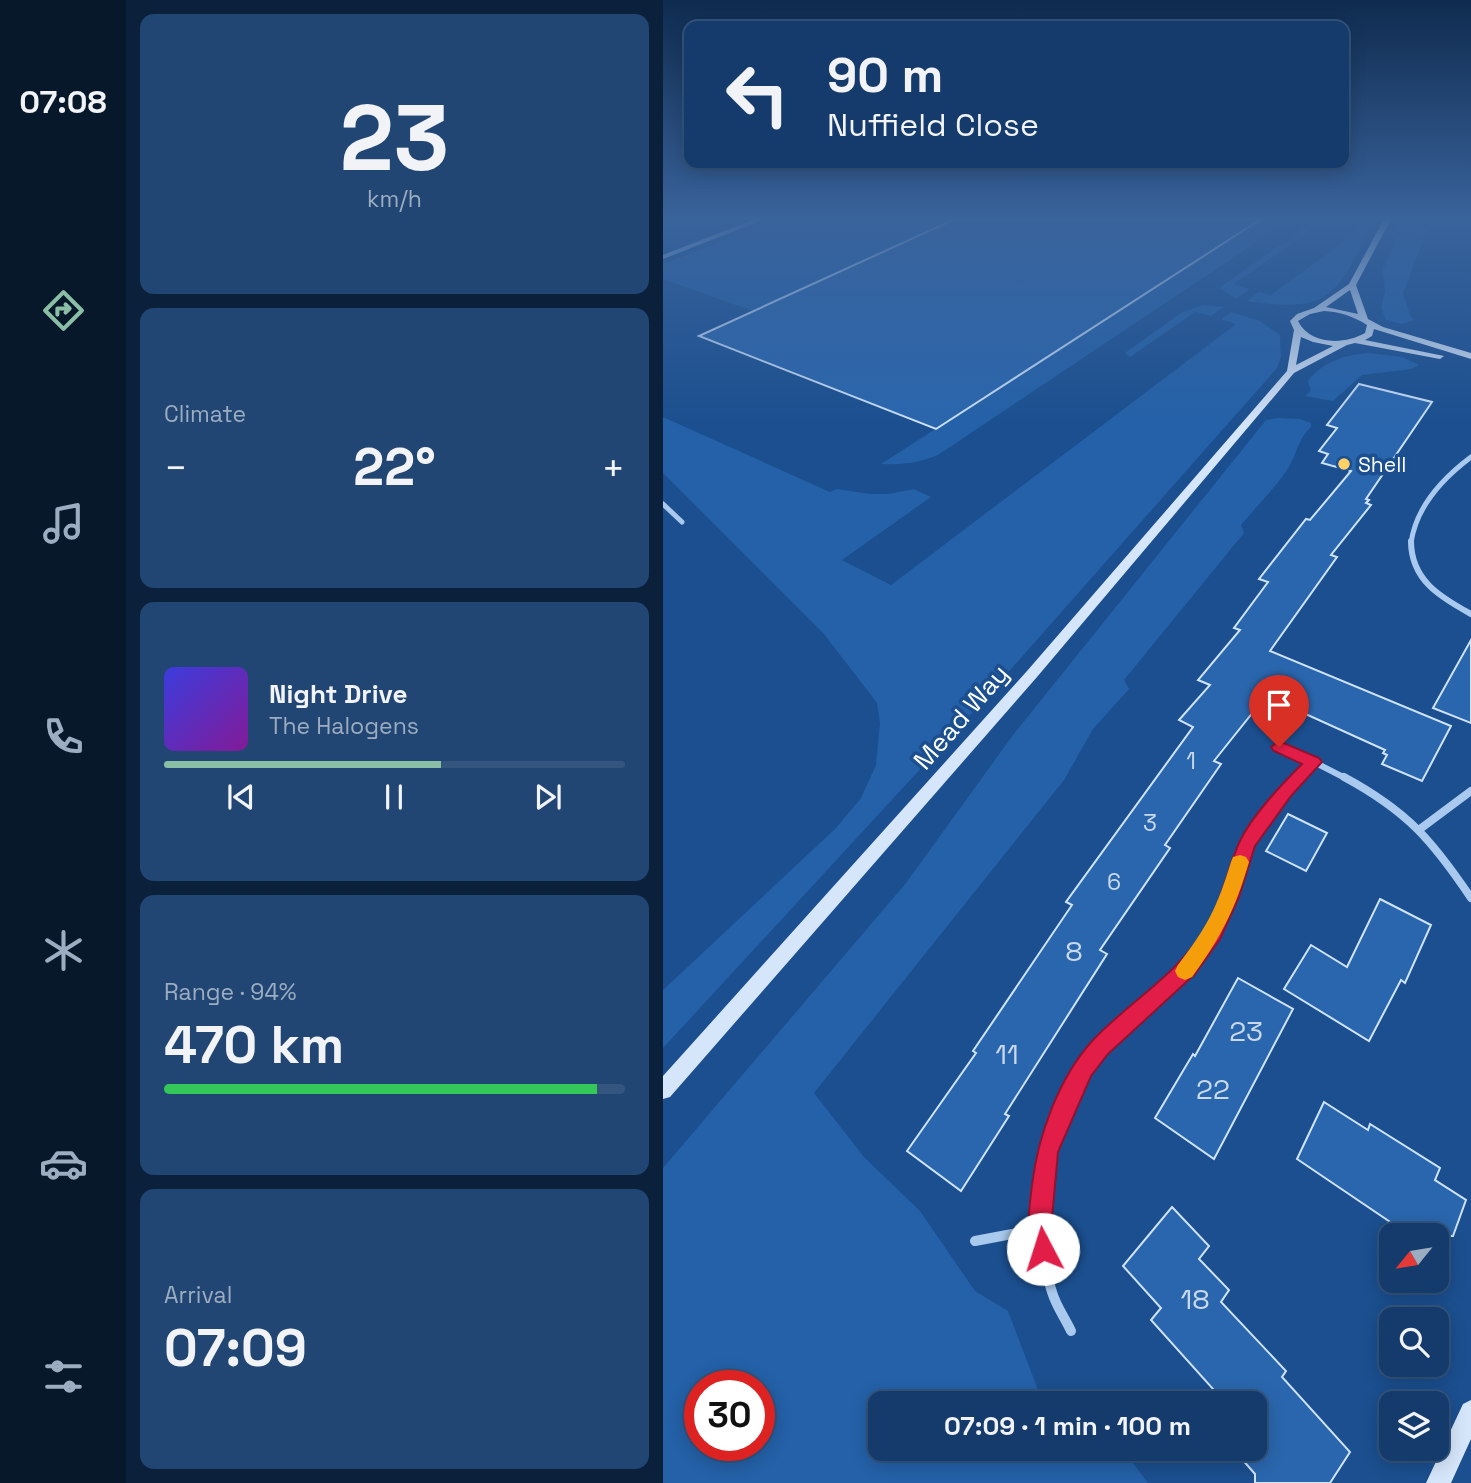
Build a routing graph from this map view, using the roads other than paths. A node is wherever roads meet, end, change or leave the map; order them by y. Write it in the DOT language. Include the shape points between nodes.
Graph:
graph roads {
  1 [pos="1347,288"];
  2 [pos="1353,288"];
  3 [pos="1315,310"];
  4 [pos="1367,323"];
  5 [pos="1298,330"];
  6 [pos="1355,341"];
  7 [pos="1344,343"];
  8 [pos="1471,356"];
  9 [pos="1471,362"];
  10 [pos="1291,371"];
  11 [pos="1471,457"];
  12 [pos="663,504"];
  13 [pos="682,523"];
  14 [pos="1471,614"];
  15 [pos="1279,747"];
  16 [pos="1314,762"];
  17 [pos="1471,792"];
  18 [pos="1420,829"];
  19 [pos="1471,898"];
  20 [pos="663,1090"];
  21 [pos="1039,1229"];
  22 [pos="975,1241"];
  23 [pos="1071,1331"];
  24 [pos="1471,1412"];
  25 [pos="1438,1483"];
  1 -- 3 [label="main road"];
  2 -- 4 [label="main road"];
  3 -- 4 [label="main road" via="1339,311"];
  3 -- 5 [label="main road" via="1297,317"];
  4 -- 6 [label="main road" via="1369,334"];
  4 -- 8 [label="main road"];
  5 -- 7 [label="main road" via="1321,341"];
  5 -- 10 [label="main road"];
  6 -- 7 [label="main road"];
  6 -- 9 [label="main road"];
  7 -- 10 [label="main road, Mead Way"];
  10 -- 20 [label="main road, Mead Way" via="1032,674"];
  11 -- 14 [label="street" via="1421,511 1411,548 1423,580"];
  12 -- 13 [label="street"];
  15 -- 16 [label="street"];
  16 -- 18 [label="street" via="1377,796"];
  16 -- 21 [label="street" via="1247,844 1223,914 1203,950 1189,968 1101,1046 1084,1069 1047,1152"];
  17 -- 18 [label="street"];
  18 -- 19 [label="street"];
  21 -- 22 [label="street"];
  21 -- 23 [label="street" via="1051,1291"];
  24 -- 25 [label="main road"];
}
